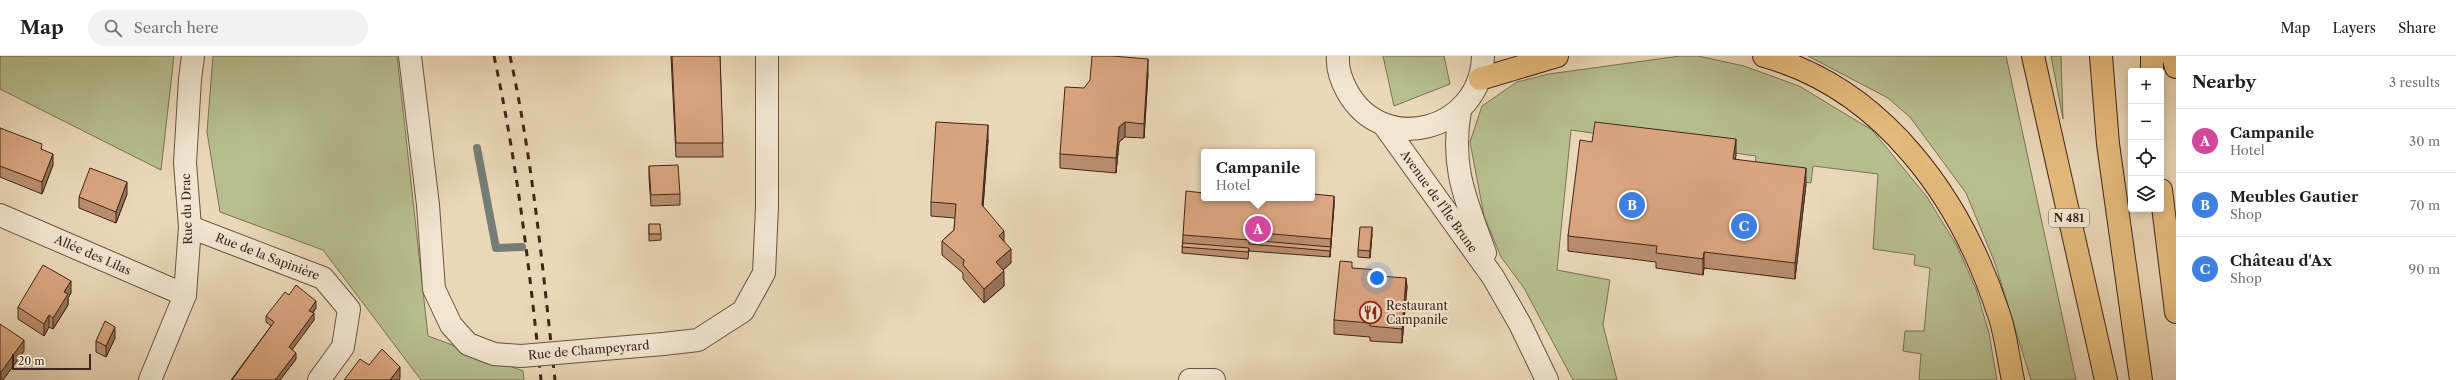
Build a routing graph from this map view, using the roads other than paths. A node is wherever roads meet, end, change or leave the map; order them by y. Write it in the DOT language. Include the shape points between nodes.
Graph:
graph roads {
  1 [pos="193,56"];
  2 [pos="410,56"];
  3 [pos="767,56"];
  4 [pos="1338,56"];
  5 [pos="1483,56"];
  6 [pos="1557,56"];
  7 [pos="1764,56"];
  8 [pos="2033,56"];
  9 [pos="2101,56"];
  10 [pos="2152,56"];
  11 [pos="2172,56"];
  12 [pos="2176,67"];
  13 [pos="2152,68"];
  14 [pos="1480,79"];
  15 [pos="1460,110"];
  16 [pos="1384,124"];
  17 [pos="2164,212"];
  18 [pos="0,215"];
  19 [pos="190,227"];
  20 [pos="1494,277"];
  21 [pos="185,296"];
  22 [pos="2176,312"];
  23 [pos="150,380"];
  24 [pos="319,380"];
  25 [pos="1190,380"];
  26 [pos="1214,380"];
  27 [pos="1547,380"];
  28 [pos="2013,380"];
  29 [pos="2106,380"];
  30 [pos="2141,380"];
  1 -- 19 [label="street, Rue du Drac" via="185,163"];
  2 -- 3 [label="street, Rue de Champeyrard, bridge" via="428,205 434,289 451,325 468,344 494,354 522,356 698,340 743,311 764,273 767,207"];
  4 -- 16 [label="street" via="1342,82 1352,100 1366,115"];
  5 -- 14 [label="street"];
  6 -- 14 [label="highway"];
  7 -- 28 [label="highway" via="1783,61 1830,85 1864,108 1901,139 1928,171 1955,211 1999,312"];
  8 -- 29 [label="highway, N 481"];
  9 -- 30 [label="highway" via="2108,144"];
  10 -- 13 [label="highway"];
  11 -- 12 [label="highway"];
  14 -- 15 [label="street" via="1472,96"];
  15 -- 16 [label="street" via="1443,122 1424,128 1404,129"];
  15 -- 20 [label="street, Avenue de l'Île Brune" via="1455,136 1459,179"];
  16 -- 20 [label="street, Avenue de l'Île Brune"];
  17 -- 22 [label="highway"];
  18 -- 21 [label="street, Allée des Lilas"];
  19 -- 21 [label="street, Rue du Drac"];
  19 -- 24 [label="street, Rue de la Sapinière" via="323,278 328,283 349,309 343,347"];
  20 -- 27 [label="street, Avenue de l'Île Brune"];
  21 -- 23 [label="street, Rue du Drac"];
  25 -- 26 [label="street"];
}
